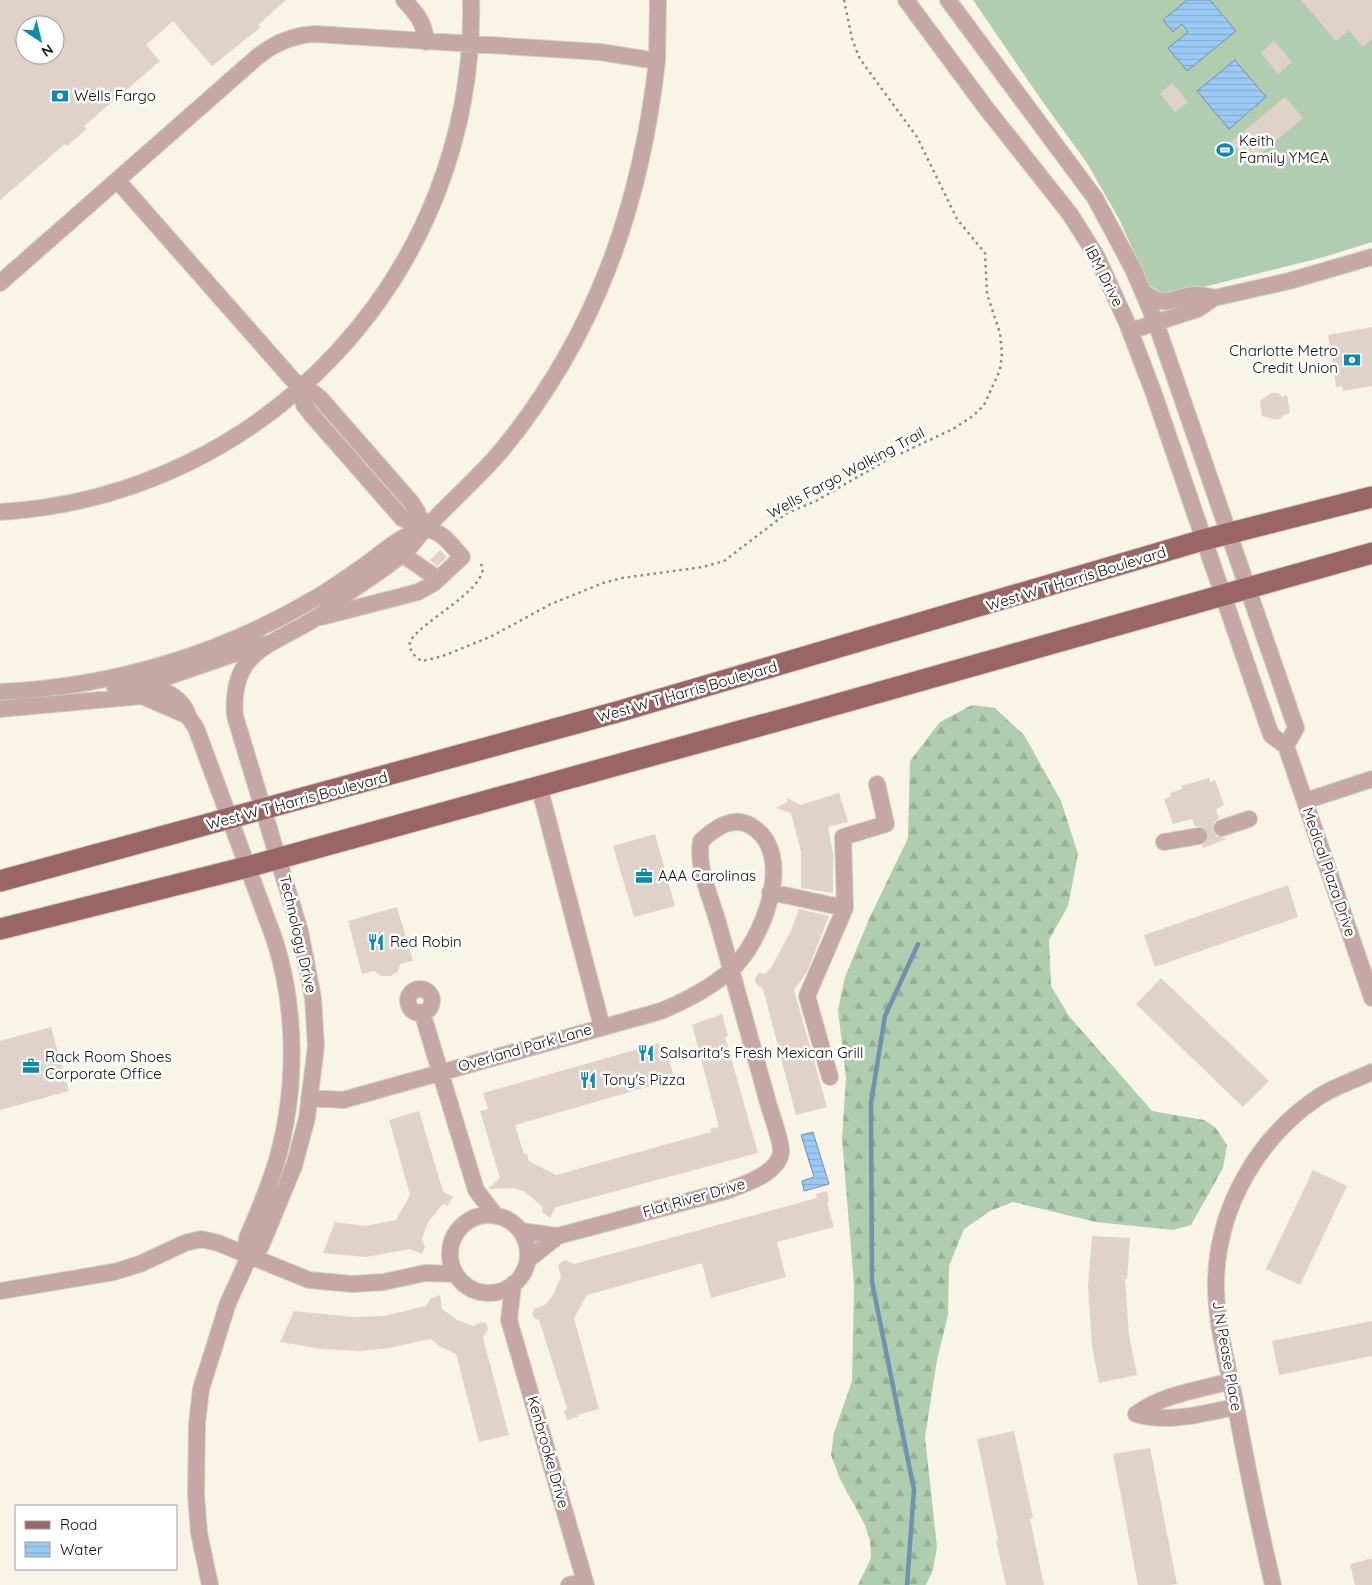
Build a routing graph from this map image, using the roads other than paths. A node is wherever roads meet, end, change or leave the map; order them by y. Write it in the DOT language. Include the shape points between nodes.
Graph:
graph roads {
  1 [pos="404,0"];
  2 [pos="471,0"];
  3 [pos="658,0"];
  4 [pos="906,0"];
  5 [pos="948,0"];
  6 [pos="426,42"];
  7 [pos="469,44"];
  8 [pos="657,61"];
  9 [pos="117,180"];
  10 [pos="1372,257"];
  11 [pos="0,283"];
  12 [pos="1143,292"];
  13 [pos="1214,298"];
  14 [pos="1156,323"];
  15 [pos="1130,331"];
  16 [pos="300,388"];
  17 [pos="1372,497"];
  18 [pos="0,512"];
  19 [pos="424,530"];
  20 [pos="1229,534"];
  21 [pos="1203,540"];
  22 [pos="1372,552"];
  23 [pos="409,559"];
  24 [pos="438,579"];
  25 [pos="1248,586"];
  26 [pos="1222,595"];
  27 [pos="318,617"];
  28 [pos="274,640"];
  29 [pos="138,684"];
  30 [pos="0,692"];
  31 [pos="74,702"];
  32 [pos="0,709"];
  33 [pos="188,716"];
  34 [pos="1286,746"];
  35 [pos="1372,779"];
  36 [pos="877,784"];
  37 [pos="539,786"];
  38 [pos="1305,801"];
  39 [pos="264,810"];
  40 [pos="1249,819"];
  41 [pos="229,820"];
  42 [pos="1222,828"];
  43 [pos="1199,836"];
  44 [pos="1164,842"];
  45 [pos="280,858"];
  46 [pos="247,866"];
  47 [pos="0,881"];
  48 [pos="770,892"];
  49 [pos="845,908"];
  50 [pos="0,929"];
  51 [pos="731,970"];
  52 [pos="1372,998"];
  53 [pos="422,1012"];
  54 [pos="602,1027"];
  55 [pos="438,1072"];
  56 [pos="1372,1072"];
  57 [pos="830,1077"];
  58 [pos="309,1098"];
  59 [pos="476,1190"];
  60 [pos="496,1216"];
  61 [pos="470,1220"];
  62 [pos="521,1231"];
  63 [pos="558,1236"];
  64 [pos="450,1255"];
  65 [pos="249,1257"];
  66 [pos="528,1260"];
  67 [pos="425,1273"];
  68 [pos="455,1274"];
  69 [pos="512,1284"];
  70 [pos="0,1291"];
  71 [pos="484,1293"];
  72 [pos="509,1320"];
  73 [pos="1231,1382"];
  74 [pos="1171,1396"];
  75 [pos="1236,1407"];
  76 [pos="1176,1418"];
  77 [pos="586,1583"];
  78 [pos="210,1585"];
  79 [pos="569,1585"];
  80 [pos="1273,1585"];
  1 -- 6 [label="street" via="420,18"];
  2 -- 7 [label="street"];
  3 -- 8 [label="street"];
  4 -- 15 [label="street, IBM Drive" via="1070,214 1097,257"];
  5 -- 12 [label="street, IBM Drive" via="1095,198"];
  6 -- 7 [label="street"];
  6 -- 9 [label="street" via="315,34 281,41 256,58"];
  7 -- 8 [label="street" via="610,52"];
  7 -- 16 [label="street" via="466,86 457,130 423,227 377,304 343,347"];
  8 -- 19 [label="street" via="649,126 631,204 583,326 557,373 510,440 461,495"];
  9 -- 11 [label="street"];
  9 -- 16 [label="street"];
  10 -- 13 [label="street"];
  12 -- 13 [label="street" via="1155,301 1165,302 1198,295"];
  12 -- 14 [label="street, IBM Drive"];
  13 -- 14 [label="street" via="1198,309"];
  14 -- 15 [label="street"];
  14 -- 20 [label="street, IBM Drive"];
  15 -- 21 [label="street, IBM Drive"];
  16 -- 18 [label="street" via="267,416 227,442 150,480 73,503"];
  16 -- 19 [label="street" via="304,405 321,426 402,518"];
  17 -- 20 [label="main road, West W T Harris Boulevard"];
  19 -- 23 [label="street" via="418,549"];
  19 -- 24 [label="street" via="441,535 462,557"];
  19 -- 27 [label="street" via="408,549"];
  19 -- 30 [label="street" via="400,540 315,598 225,644 112,678 54,688"];
  20 -- 21 [label="main road, West W T Harris Boulevard"];
  20 -- 25 [label="street, IBM Drive"];
  21 -- 26 [label="street, IBM Drive"];
  21 -- 39 [label="main road, West W T Harris Boulevard" via="784,664"];
  22 -- 25 [label="main road"];
  23 -- 24 [label="street"];
  23 -- 27 [label="street" via="361,595"];
  24 -- 27 [label="street" via="418,592"];
  25 -- 26 [label="main road"];
  25 -- 34 [label="street" via="1296,728"];
  26 -- 34 [label="street, Medical Plaza Drive" via="1271,735"];
  26 -- 37 [label="main road"];
  27 -- 28 [label="street"];
  28 -- 29 [label="street"];
  28 -- 39 [label="street, Technology Drive" via="258,650 247,664 234,698 236,723"];
  29 -- 31 [label="street"];
  29 -- 33 [label="street, Technology Drive" via="152,686 179,700"];
  31 -- 32 [label="street"];
  31 -- 33 [label="street" via="142,696"];
  33 -- 41 [label="street, Technology Drive" via="204,746"];
  34 -- 38 [label="street, Medical Plaza Drive"];
  35 -- 38 [label="street"];
  36 -- 49 [label="street" via="886,824 843,837"];
  37 -- 45 [label="main road"];
  37 -- 54 [label="street"];
  38 -- 52 [label="street, Medical Plaza Drive"];
  39 -- 41 [label="main road, West W T Harris Boulevard"];
  39 -- 45 [label="street, Technology Drive"];
  40 -- 42 [label="street"];
  41 -- 46 [label="street, Technology Drive"];
  41 -- 47 [label="main road, West W T Harris Boulevard"];
  43 -- 44 [label="street"];
  45 -- 46 [label="main road"];
  45 -- 58 [label="street, Technology Drive" via="305,952 314,1009 316,1046"];
  46 -- 50 [label="main road"];
  46 -- 65 [label="street, Technology Drive" via="280,956 290,1012 291,1056 282,1140 273,1174 247,1238"];
  48 -- 49 [label="street"];
  48 -- 51 [label="street, Flat River Drive" via="764,923"];
  48 -- 51 [label="street, Flat River Drive" via="773,860 769,843 760,832 738,821 724,825 701,841 699,853"];
  49 -- 57 [label="street" via="808,996"];
  51 -- 54 [label="street, Overland Park Lane" via="680,1003"];
  51 -- 63 [label="street, Flat River Drive" via="781,1150 778,1160 768,1172 751,1183 726,1192"];
  53 -- 55 [label="street"];
  54 -- 55 [label="street, Overland Park Lane"];
  55 -- 58 [label="street, Overland Park Lane" via="343,1100"];
  55 -- 59 [label="street"];
  56 -- 73 [label="street, J N Pease Place" via="1321,1096 1289,1121 1251,1164 1234,1198 1216,1279 1218,1316"];
  58 -- 65 [label="street, Technology Drive" via="294,1166 261,1246"];
  59 -- 60 [label="street"];
  59 -- 61 [label="street" via="470,1207"];
  60 -- 61 [label="street" via="479,1216"];
  60 -- 62 [label="street, Flat River Drive" via="509,1220"];
  61 -- 64 [label="street" via="454,1237"];
  62 -- 63 [label="street, Flat River Drive"];
  62 -- 66 [label="street" via="527,1244"];
  63 -- 66 [label="street, Flat River Drive"];
  64 -- 67 [label="street"];
  64 -- 68 [label="street"];
  65 -- 67 [label="street" via="309,1280 353,1284 384,1282"];
  65 -- 70 [label="street" via="201,1239 114,1272"];
  65 -- 78 [label="street, Technology Drive" via="228,1302 201,1389 196,1464 199,1533"];
  66 -- 69 [label="street, Flat River Drive" via="520,1279"];
  67 -- 68 [label="street"];
  68 -- 71 [label="street" via="466,1286"];
  69 -- 71 [label="street" via="501,1291"];
  69 -- 72 [label="street, Kenbrooke Drive"];
  71 -- 72 [label="street, Kenbrooke Drive"];
  72 -- 77 [label="street, Kenbrooke Drive"];
  73 -- 74 [label="street"];
  73 -- 75 [label="street, J N Pease Place"];
  74 -- 76 [label="street"];
  74 -- 76 [label="street" via="1151,1403 1136,1414 1154,1419"];
  75 -- 76 [label="street"];
  75 -- 80 [label="street, J N Pease Place"];
  77 -- 79 [label="street"];
}
